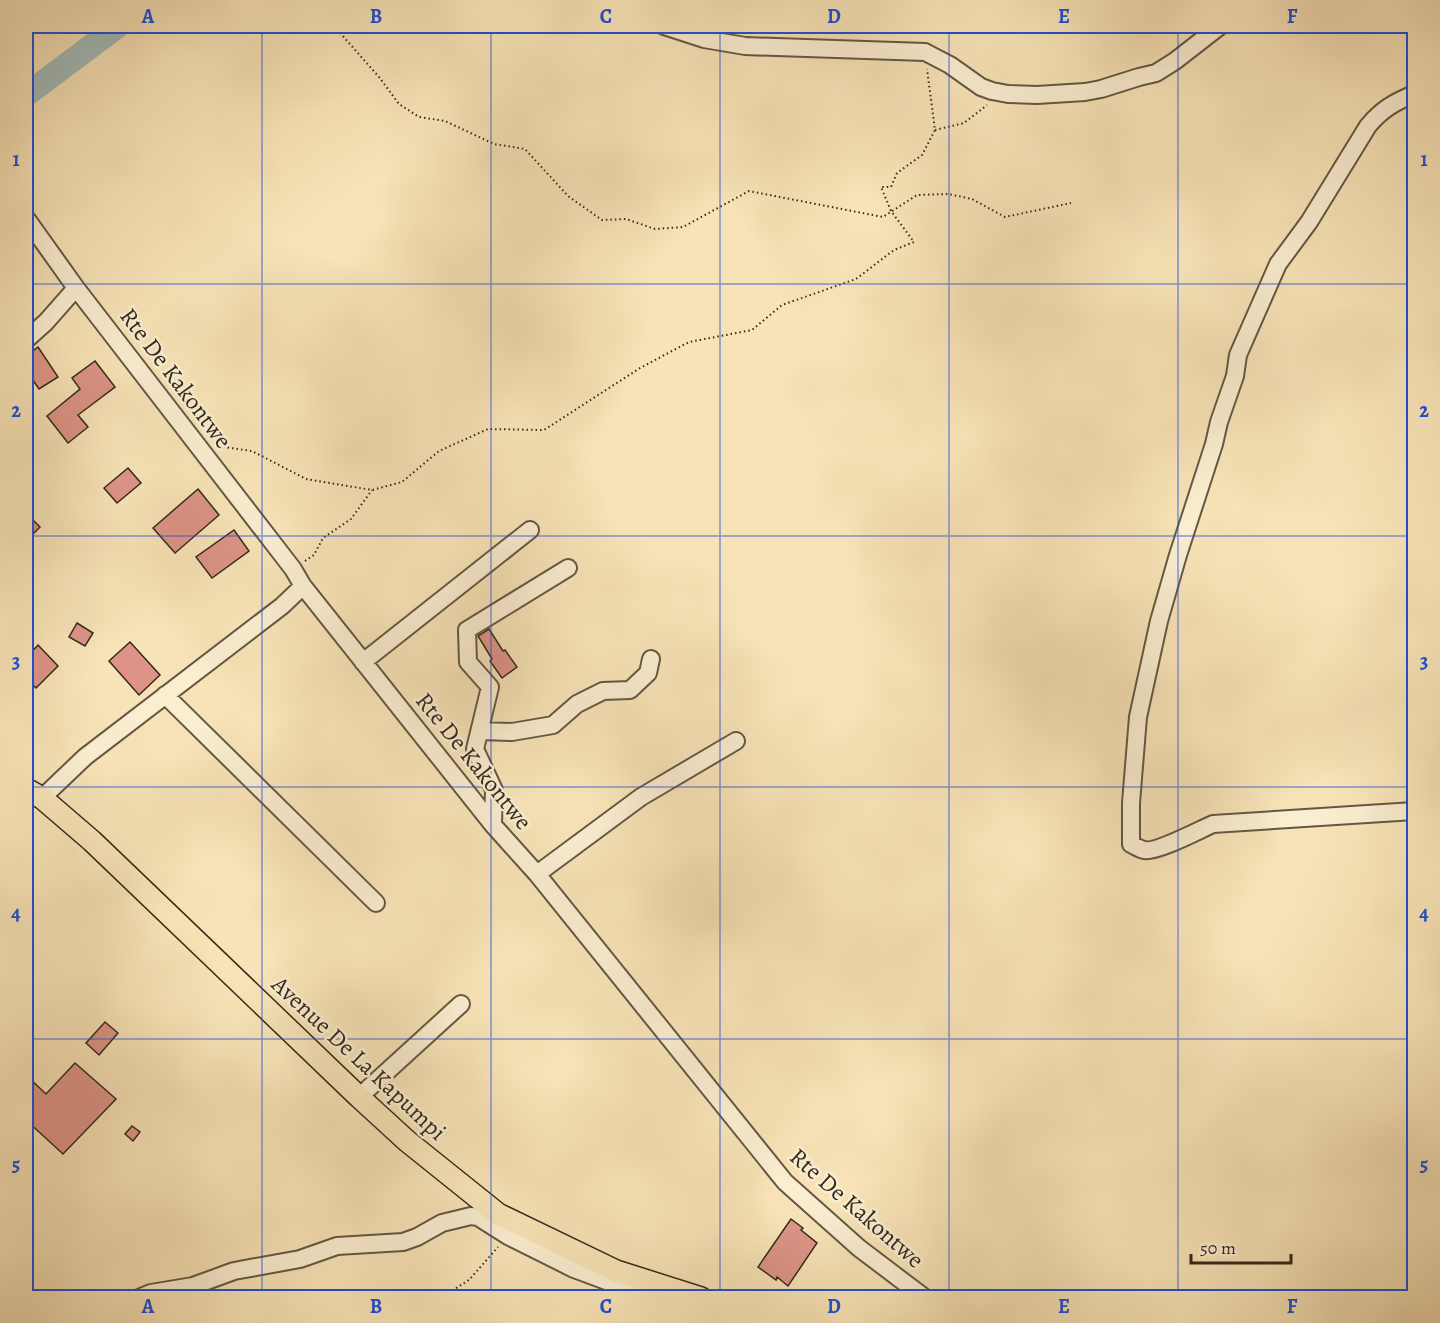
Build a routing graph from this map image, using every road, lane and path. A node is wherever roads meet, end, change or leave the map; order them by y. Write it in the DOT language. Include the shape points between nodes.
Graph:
graph roads {
  1 [pos="334,26"];
  2 [pos="664,26"];
  3 [pos="1220,26"];
  4 [pos="925,52"];
  5 [pos="1002,93"];
  6 [pos="1414,94"];
  7 [pos="935,130"];
  8 [pos="1071,203"];
  9 [pos="891,212"];
  10 [pos="26,218"];
  11 [pos="76,288"];
  12 [pos="26,340"];
  13 [pos="204,456"];
  14 [pos="372,490"];
  15 [pos="530,530"];
  16 [pos="568,568"];
  17 [pos="293,569"];
  18 [pos="303,586"];
  19 [pos="651,659"];
  20 [pos="363,662"];
  21 [pos="165,695"];
  22 [pos="481,731"];
  23 [pos="736,741"];
  24 [pos="34,793"];
  25 [pos="1414,811"];
  26 [pos="494,825"];
  27 [pos="537,874"];
  28 [pos="376,903"];
  29 [pos="461,1004"];
  30 [pos="358,1097"];
  31 [pos="508,1236"];
  32 [pos="139,1298"];
  33 [pos="448,1298"];
  34 [pos="654,1298"];
  35 [pos="700,1298"];
  36 [pos="925,1298"];
  1 -- 9 [label="path" via="399,104 419,117 445,121 494,144 525,149 568,196 602,220 626,219 655,229 683,227 749,191 883,217"];
  2 -- 4 [label="street" via="704,39 745,46"];
  3 -- 5 [label="street" via="1156,73 1111,87 1037,95"];
  4 -- 5 [label="street" via="981,87"];
  4 -- 7 [label="path"];
  5 -- 7 [label="path" via="964,123"];
  6 -- 25 [label="street" via="1379,112 1368,126 1309,222 1278,264 1238,355 1235,376 1159,621 1138,717 1131,844 1146,851 1162,848 1213,824"];
  7 -- 9 [label="path" via="922,155 897,173 891,187 880,187"];
  8 -- 9 [label="path" via="1005,217 972,199 948,194 917,195"];
  9 -- 14 [label="path" via="914,242 894,250 856,279 782,305 752,330 689,342 640,368 544,430 488,429 439,451 402,482"];
  10 -- 11 [label="street, Rte De Kakontwe"];
  11 -- 12 [label="street"];
  11 -- 13 [label="street, Rte De Kakontwe"];
  13 -- 14 [label="path" via="224,447 252,451 306,479"];
  13 -- 17 [label="street, Rte De Kakontwe"];
  14 -- 17 [label="path" via="351,519 323,538 314,555"];
  15 -- 20 [label="street"];
  16 -- 22 [label="street" via="467,630 468,662 490,687"];
  17 -- 18 [label="street, Rte De Kakontwe"];
  18 -- 20 [label="street, Rte De Kakontwe"];
  18 -- 21 [label="street"];
  19 -- 22 [label="street" via="648,673 630,690 603,691 576,704 553,725 512,732"];
  20 -- 26 [label="street, Rte De Kakontwe"];
  21 -- 24 [label="street"];
  21 -- 28 [label="street"];
  22 -- 26 [label="street" via="475,749 494,790"];
  23 -- 27 [label="street" via="641,796"];
  24 -- 30 [label="main road, Avenue De La Kapumpi" via="92,841"];
  26 -- 27 [label="street, Rte De Kakontwe"];
  27 -- 36 [label="street, Rte De Kakontwe" via="785,1182 859,1248"];
  29 -- 30 [label="street"];
  30 -- 35 [label="main road, Avenue De La Kapumpi" via="498,1214 616,1271"];
  31 -- 32 [label="street" via="471,1216 442,1223 403,1242 337,1246 300,1259 234,1271 193,1286"];
  31 -- 33 [label="path"];
  31 -- 34 [label="street" via="574,1269"];
}
